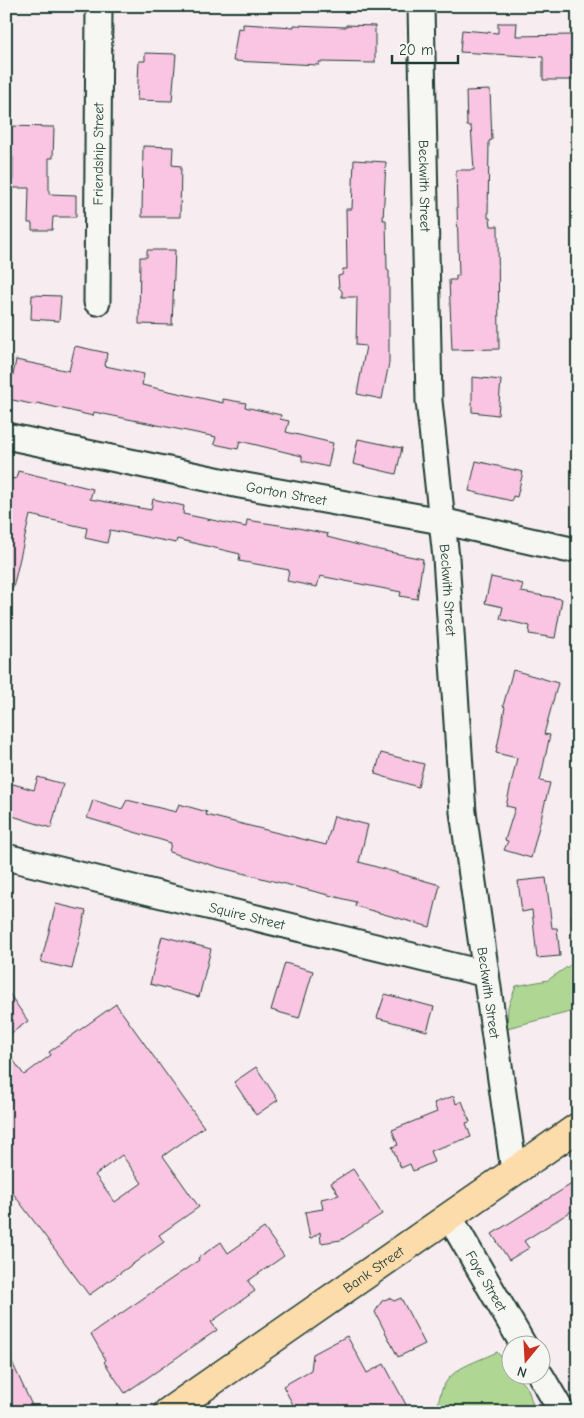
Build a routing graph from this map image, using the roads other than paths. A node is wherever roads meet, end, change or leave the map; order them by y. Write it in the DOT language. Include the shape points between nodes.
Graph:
graph roads {
  1 [pos="99,6"];
  2 [pos="421,6"];
  3 [pos="97,302"];
  4 [pos="6,436"];
  5 [pos="440,521"];
  6 [pos="566,549"];
  7 [pos="6,857"];
  8 [pos="486,974"];
  9 [pos="578,1127"];
  10 [pos="514,1171"];
  11 [pos="449,1216"];
  12 [pos="518,1336"];
  13 [pos="547,1386"];
  14 [pos="168,1412"];
  15 [pos="562,1412"];
  1 -- 3 [label="street, Friendship Street"];
  2 -- 5 [label="street, Beckwith Street" via="429,401"];
  4 -- 5 [label="street, Gorton Street" via="240,485"];
  5 -- 6 [label="street, Gorton Street"];
  5 -- 8 [label="street, Beckwith Street" via="446,558 463,812"];
  7 -- 8 [label="street, Squire Street"];
  8 -- 10 [label="street, Beckwith Street"];
  9 -- 10 [label="main road, Bank Street"];
  10 -- 11 [label="main road, Bank Street"];
  11 -- 12 [label="street, Faye Street"];
  11 -- 14 [label="main road, Bank Street"];
  13 -- 15 [label="street"];
}
